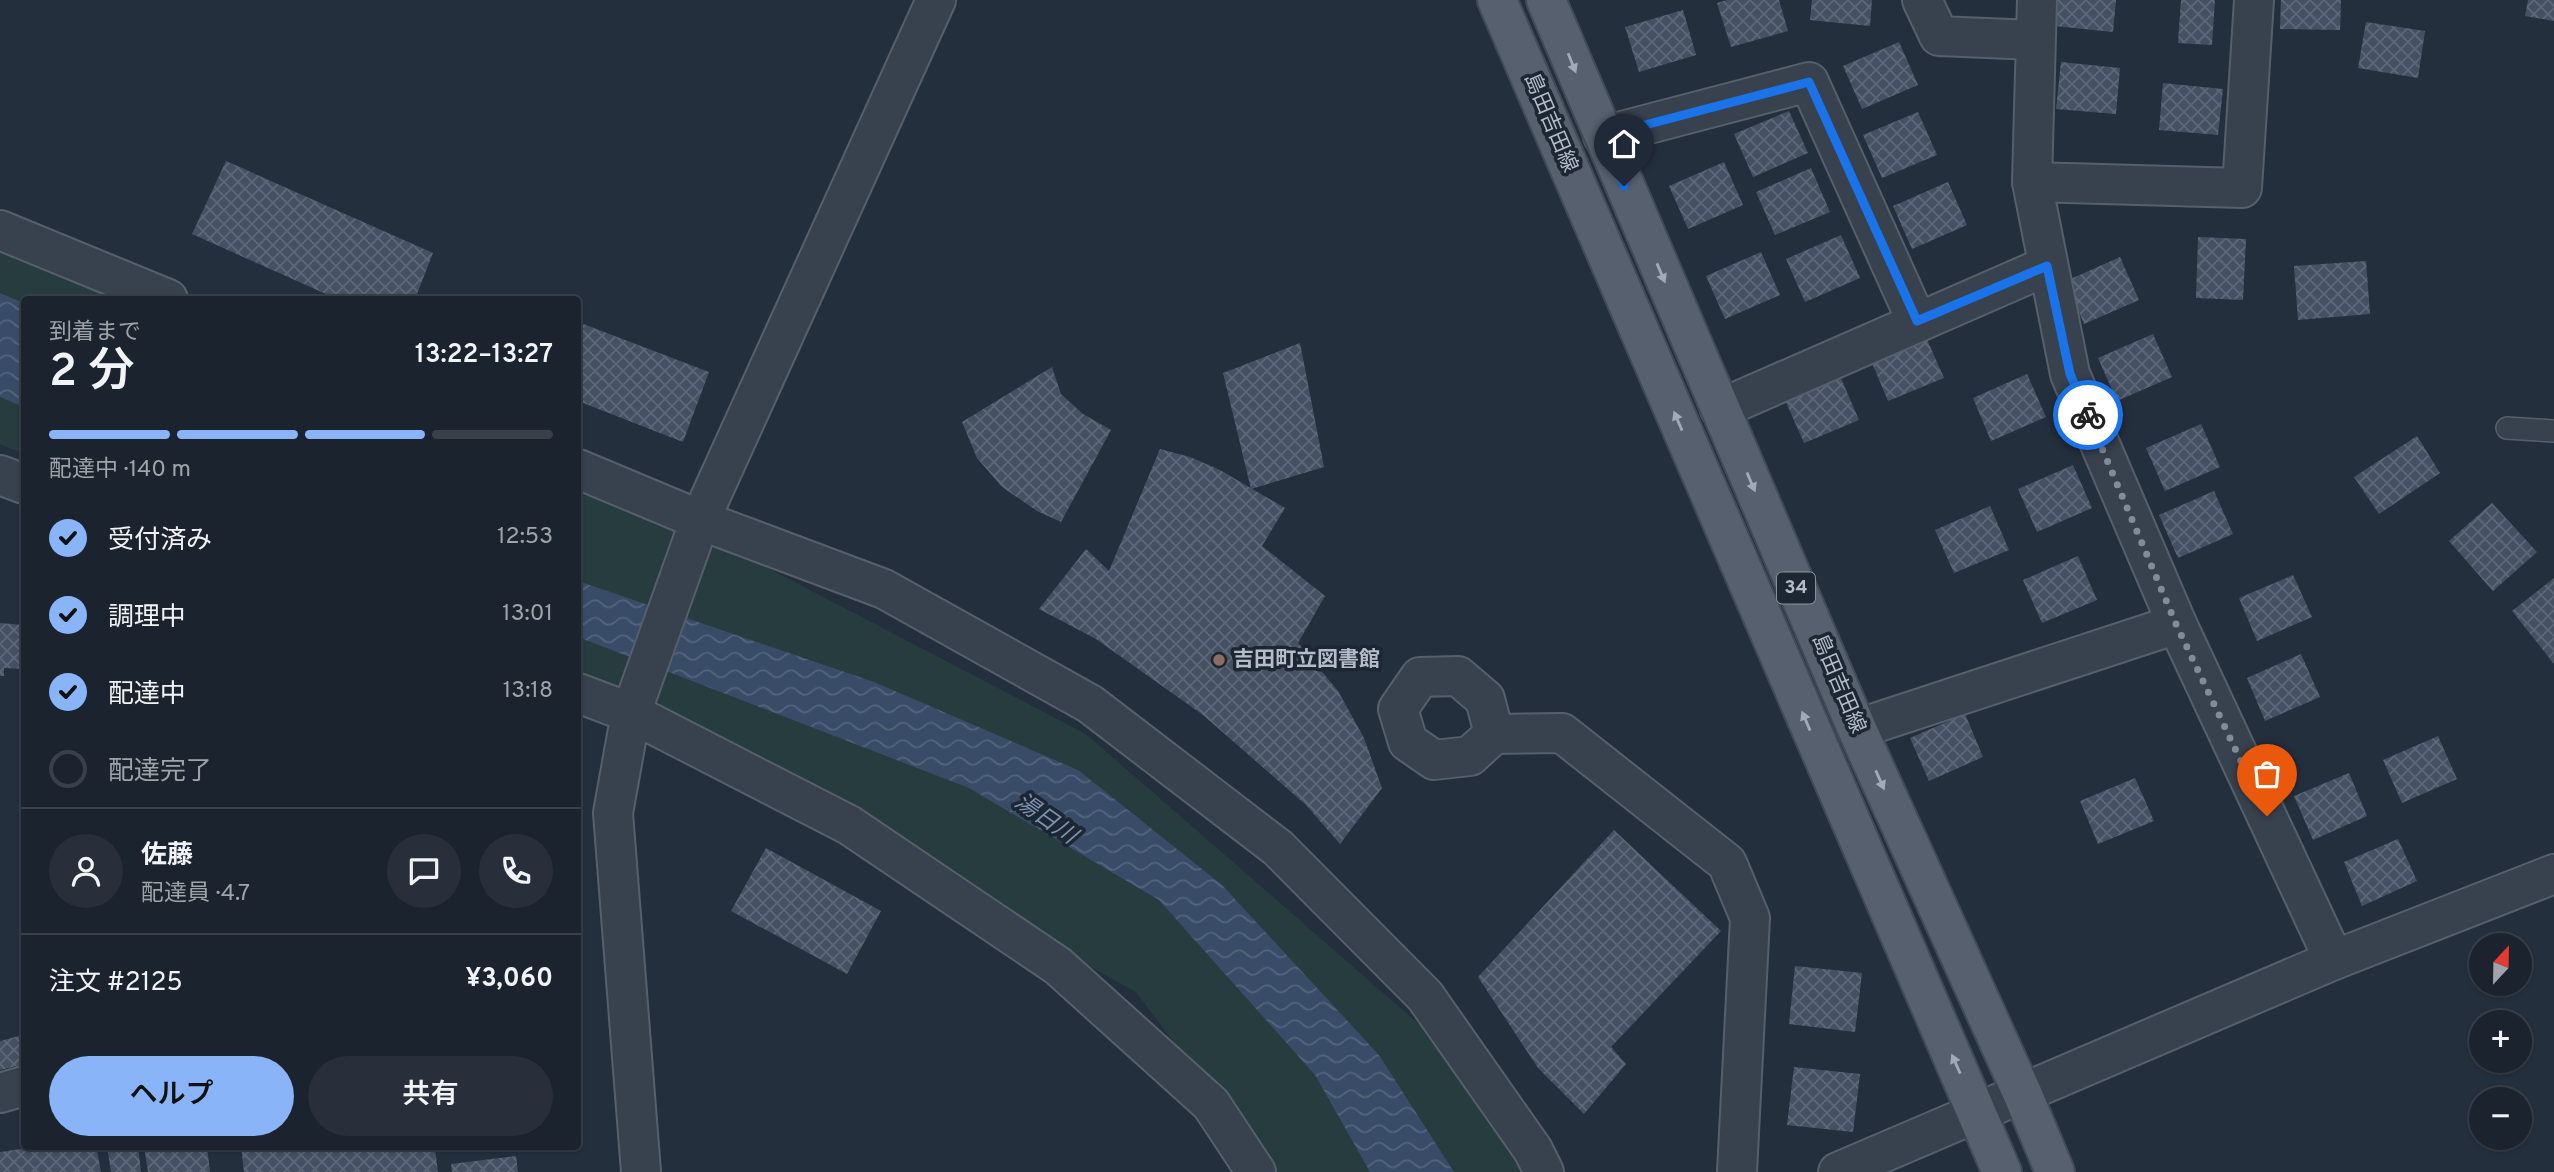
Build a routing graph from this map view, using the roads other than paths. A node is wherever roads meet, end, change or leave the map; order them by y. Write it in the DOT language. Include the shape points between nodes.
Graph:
graph roads {
  1 [pos="936,0"];
  2 [pos="1497,0"];
  3 [pos="1546,0"];
  4 [pos="1922,0"];
  5 [pos="2037,0"];
  6 [pos="2255,0"];
  7 [pos="2035,40"];
  8 [pos="1603,136"];
  9 [pos="2032,182"];
  10 [pos="0,230"];
  11 [pos="2047,266"];
  12 [pos="161,296"];
  13 [pos="1917,321"];
  14 [pos="1720,410"];
  15 [pos="2507,428"];
  16 [pos="2554,431"];
  17 [pos="581,470"];
  18 [pos="0,475"];
  19 [pos="21,483"];
  20 [pos="700,520"];
  21 [pos="2176,624"];
  22 [pos="581,694"];
  23 [pos="631,713"];
  24 [pos="1857,729"];
  25 [pos="1494,734"];
  26 [pos="2554,874"];
  27 [pos="2334,960"];
  28 [pos="21,1087"];
  29 [pos="0,1093"];
  30 [pos="2022,1095"];
  31 [pos="1978,1114"];
  32 [pos="641,1172"];
  33 [pos="1256,1172"];
  34 [pos="1544,1172"];
  35 [pos="1737,1172"];
  36 [pos="1838,1172"];
  37 [pos="2002,1172"];
  38 [pos="2055,1172"];
  1 -- 20 [label="street"];
  31 -- 2 [label="main road, 島田吉田線 / 34, one-way"];
  3 -- 8 [label="main road, 島田吉田線 / 34, one-way"];
  4 -- 7 [label="street" via="1939,36"];
  5 -- 7 [label="street"];
  6 -- 9 [label="street" via="2242,188"];
  7 -- 9 [label="street"];
  8 -- 13 [label="street" via="1809,82"];
  8 -- 14 [label="main road, 島田吉田線 / 34, one-way"];
  9 -- 11 [label="street"];
  10 -- 12 [label="street"];
  11 -- 13 [label="street"];
  11 -- 21 [label="street" via="2070,374"];
  13 -- 14 [label="street"];
  14 -- 24 [label="main road, 島田吉田線 / 34, one-way"];
  15 -- 16 [label="lane"];
  17 -- 20 [label="street"];
  18 -- 19 [label="street"];
  20 -- 23 [label="street"];
  20 -- 34 [label="street" via="884,589 1090,704 1278,848 1425,996"];
  21 -- 24 [label="street"];
  21 -- 27 [label="street"];
  22 -- 23 [label="street"];
  23 -- 32 [label="street" via="613,813"];
  23 -- 33 [label="street" via="849,825 1058,966 1212,1104"];
  24 -- 30 [label="main road, 島田吉田線 / 34, one-way"];
  25 -- 35 [label="street" via="1562,733 1727,863 1750,918"];
  26 -- 27 [label="street"];
  27 -- 30 [label="street"];
  28 -- 29 [label="street"];
  30 -- 31 [label="street"];
  30 -- 38 [label="main road, 島田吉田線 / 34"];
  31 -- 36 [label="street"];
  31 -- 37 [label="main road, 島田吉田線 / 34"];
}
